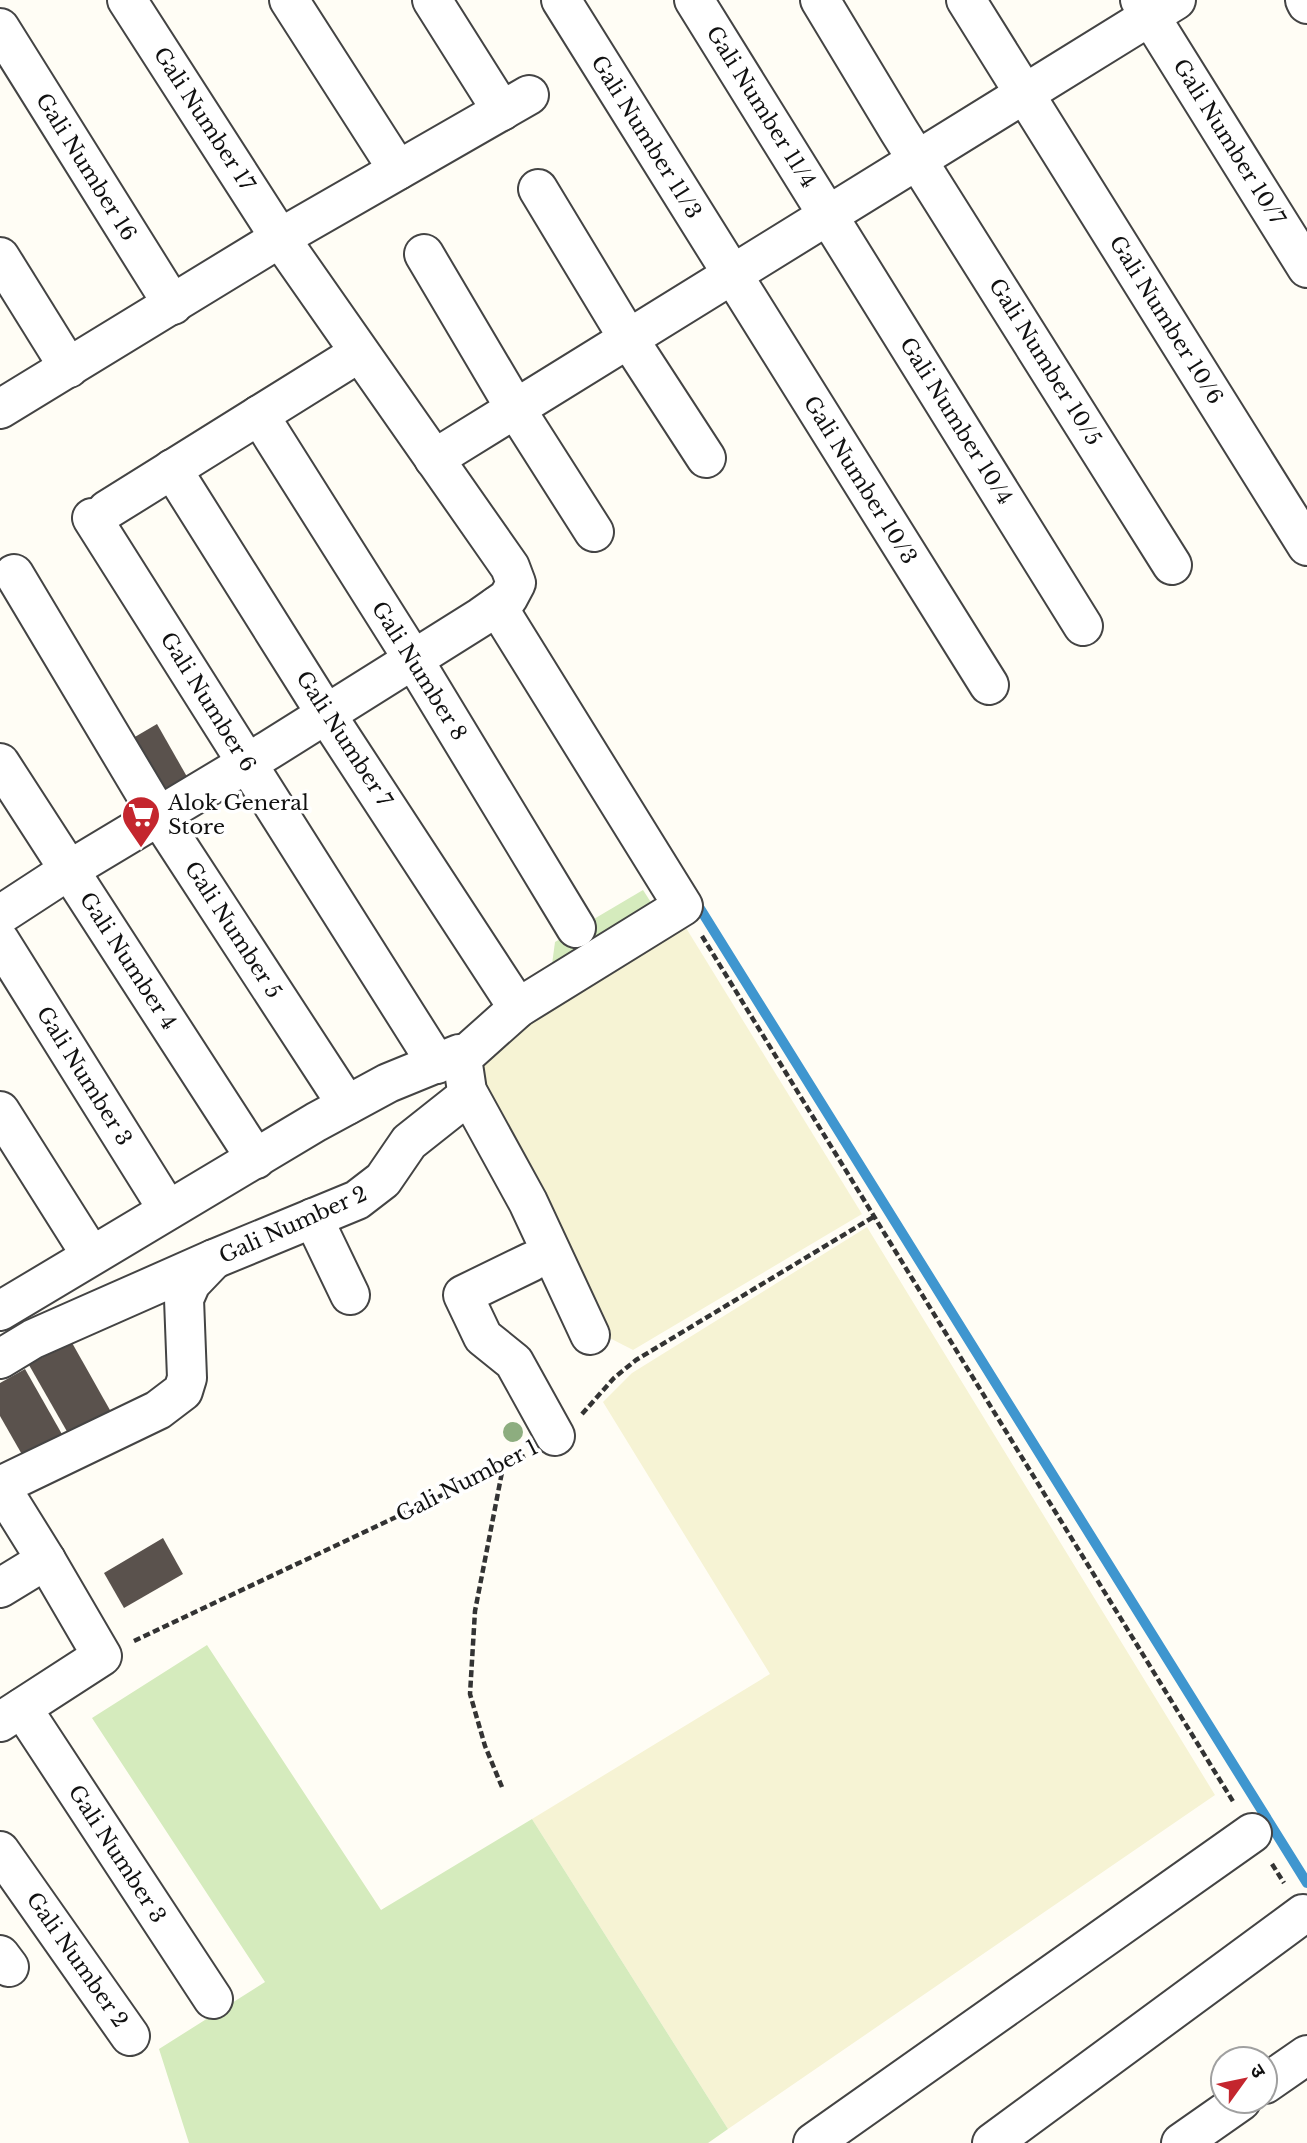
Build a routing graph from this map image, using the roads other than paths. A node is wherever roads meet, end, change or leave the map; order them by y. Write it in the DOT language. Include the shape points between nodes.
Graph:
graph roads {
  1 [pos="127,0"];
  2 [pos="289,0"];
  3 [pos="432,0"];
  4 [pos="561,0"];
  5 [pos="694,0"];
  6 [pos="820,0"];
  7 [pos="965,0"];
  8 [pos="1155,5"];
  9 [pos="0,28"];
  10 [pos="1024,94"];
  11 [pos="917,160"];
  12 [pos="398,170"];
  13 [pos="538,190"];
  14 [pos="828,215"];
  15 [pos="280,238"];
  16 [pos="424,254"];
  17 [pos="0,257"];
  18 [pos="1307,268"];
  19 [pos="731,274"];
  20 [pos="173,305"];
  21 [pos="628,338"];
  22 [pos="346,362"];
  23 [pos="69,368"];
  24 [pos="515,408"];
  25 [pos="0,409"];
  26 [pos="259,415"];
  27 [pos="706,458"];
  28 [pos="434,459"];
  29 [pos="172,469"];
  30 [pos="594,532"];
  31 [pos="1307,546"];
  32 [pos="1172,565"];
  33 [pos="14,574"];
  34 [pos="497,606"];
  35 [pos="1083,626"];
  36 [pos="413,659"];
  37 [pos="989,685"];
  38 [pos="326,714"];
  39 [pos="0,763"];
  40 [pos="247,764"];
  41 [pos="158,815"];
  42 [pos="69,870"];
  43 [pos="0,915"];
  44 [pos="576,928"];
  45 [pos="0,942"];
  46 [pos="518,1008"];
  47 [pos="454,1056"];
  48 [pos="467,1091"];
  49 [pos="347,1105"];
  50 [pos="0,1111"];
  51 [pos="256,1159"];
  52 [pos="168,1210"];
  53 [pos="313,1217"];
  54 [pos="90,1255"];
  55 [pos="214,1259"];
  56 [pos="531,1262"];
  57 [pos="350,1295"];
  58 [pos="0,1311"];
  59 [pos="590,1335"];
  60 [pos="0,1359"];
  61 [pos="555,1436"];
  62 [pos="0,1486"];
  63 [pos="46,1560"];
  64 [pos="0,1588"];
  65 [pos="11,1715"];
  66 [pos="1252,1833"];
  67 [pos="0,1851"];
  68 [pos="1303,1914"];
  69 [pos="212,1999"];
  70 [pos="130,2036"];
  71 [pos="1307,2055"];
  72 [pos="1279,2074"];
  73 [pos="1221,2115"];
  74 [pos="813,2143"];
  75 [pos="992,2143"];
  76 [pos="1181,2143"];
  1 -- 15 [label="street, Gali Number 17"];
  2 -- 12 [label="street"];
  3 -- 12 [label="street" via="515,103"];
  4 -- 19 [label="street, Gali Number 11/3"];
  5 -- 14 [label="street, Gali Number 11/4"];
  6 -- 11 [label="street, Gali Number 10/5"];
  7 -- 10 [label="street, Gali Number 10/6"];
  8 -- 10 [label="street"];
  8 -- 18 [label="street, Gali Number 10/7"];
  9 -- 20 [label="street, Gali Number 16"];
  10 -- 11 [label="street"];
  10 -- 31 [label="street, Gali Number 10/6"];
  11 -- 14 [label="street"];
  11 -- 32 [label="street, Gali Number 10/5"];
  12 -- 15 [label="street"];
  13 -- 21 [label="street"];
  14 -- 19 [label="street"];
  14 -- 35 [label="street, Gali Number 10/4"];
  15 -- 20 [label="street"];
  15 -- 28 [label="street, Gali Number 17"];
  16 -- 24 [label="street"];
  17 -- 23 [label="street"];
  19 -- 21 [label="street"];
  19 -- 37 [label="street, Gali Number 10/3"];
  20 -- 23 [label="street"];
  21 -- 24 [label="street"];
  21 -- 27 [label="street"];
  22 -- 26 [label="street"];
  23 -- 25 [label="street"];
  24 -- 28 [label="street"];
  24 -- 30 [label="street"];
  26 -- 29 [label="street"];
  26 -- 36 [label="street, Gali Number 8"];
  28 -- 34 [label="street, Gali Number 17" via="510,567 516,583"];
  29 -- 38 [label="street, Gali Number 7"];
  29 -- 40 [label="street, Gali Number 6" via="99,514"];
  33 -- 41 [label="street, Gali Number 5"];
  34 -- 36 [label="street"];
  34 -- 46 [label="street" via="683,906"];
  36 -- 38 [label="street"];
  36 -- 44 [label="street, Gali Number 8"];
  38 -- 40 [label="street"];
  38 -- 46 [label="street, Gali Number 7"];
  39 -- 42 [label="street, Gali Number 4"];
  40 -- 41 [label="street"];
  40 -- 47 [label="street, Gali Number 6"];
  41 -- 42 [label="street"];
  41 -- 49 [label="street, Gali Number 5"];
  42 -- 43 [label="street"];
  42 -- 51 [label="street, Gali Number 4"];
  45 -- 52 [label="street, Gali Number 3"];
  46 -- 47 [label="street"];
  47 -- 48 [label="street" via="462,1058"];
  47 -- 49 [label="street"];
  48 -- 53 [label="street, Gali Number 2" via="409,1142 373,1189"];
  48 -- 59 [label="street" via="528,1202"];
  49 -- 51 [label="street"];
  50 -- 54 [label="street"];
  51 -- 52 [label="street"];
  52 -- 54 [label="street"];
  53 -- 55 [label="street, Gali Number 2"];
  53 -- 57 [label="street"];
  54 -- 58 [label="street"];
  55 -- 60 [label="street" via="33,1339"];
  55 -- 62 [label="street, Gali Number 2" via="191,1283 184,1300 187,1378 183,1391 158,1410"];
  56 -- 61 [label="street" via="463,1295 483,1337 514,1362"];
  62 -- 63 [label="street"];
  63 -- 64 [label="street"];
  63 -- 65 [label="street" via="102,1656"];
  65 -- 69 [label="street, Gali Number 3"];
  66 -- 74 [label="street"];
  67 -- 70 [label="street, Gali Number 2"];
  68 -- 75 [label="street"];
  71 -- 72 [label="street"];
  73 -- 76 [label="street"];
}
